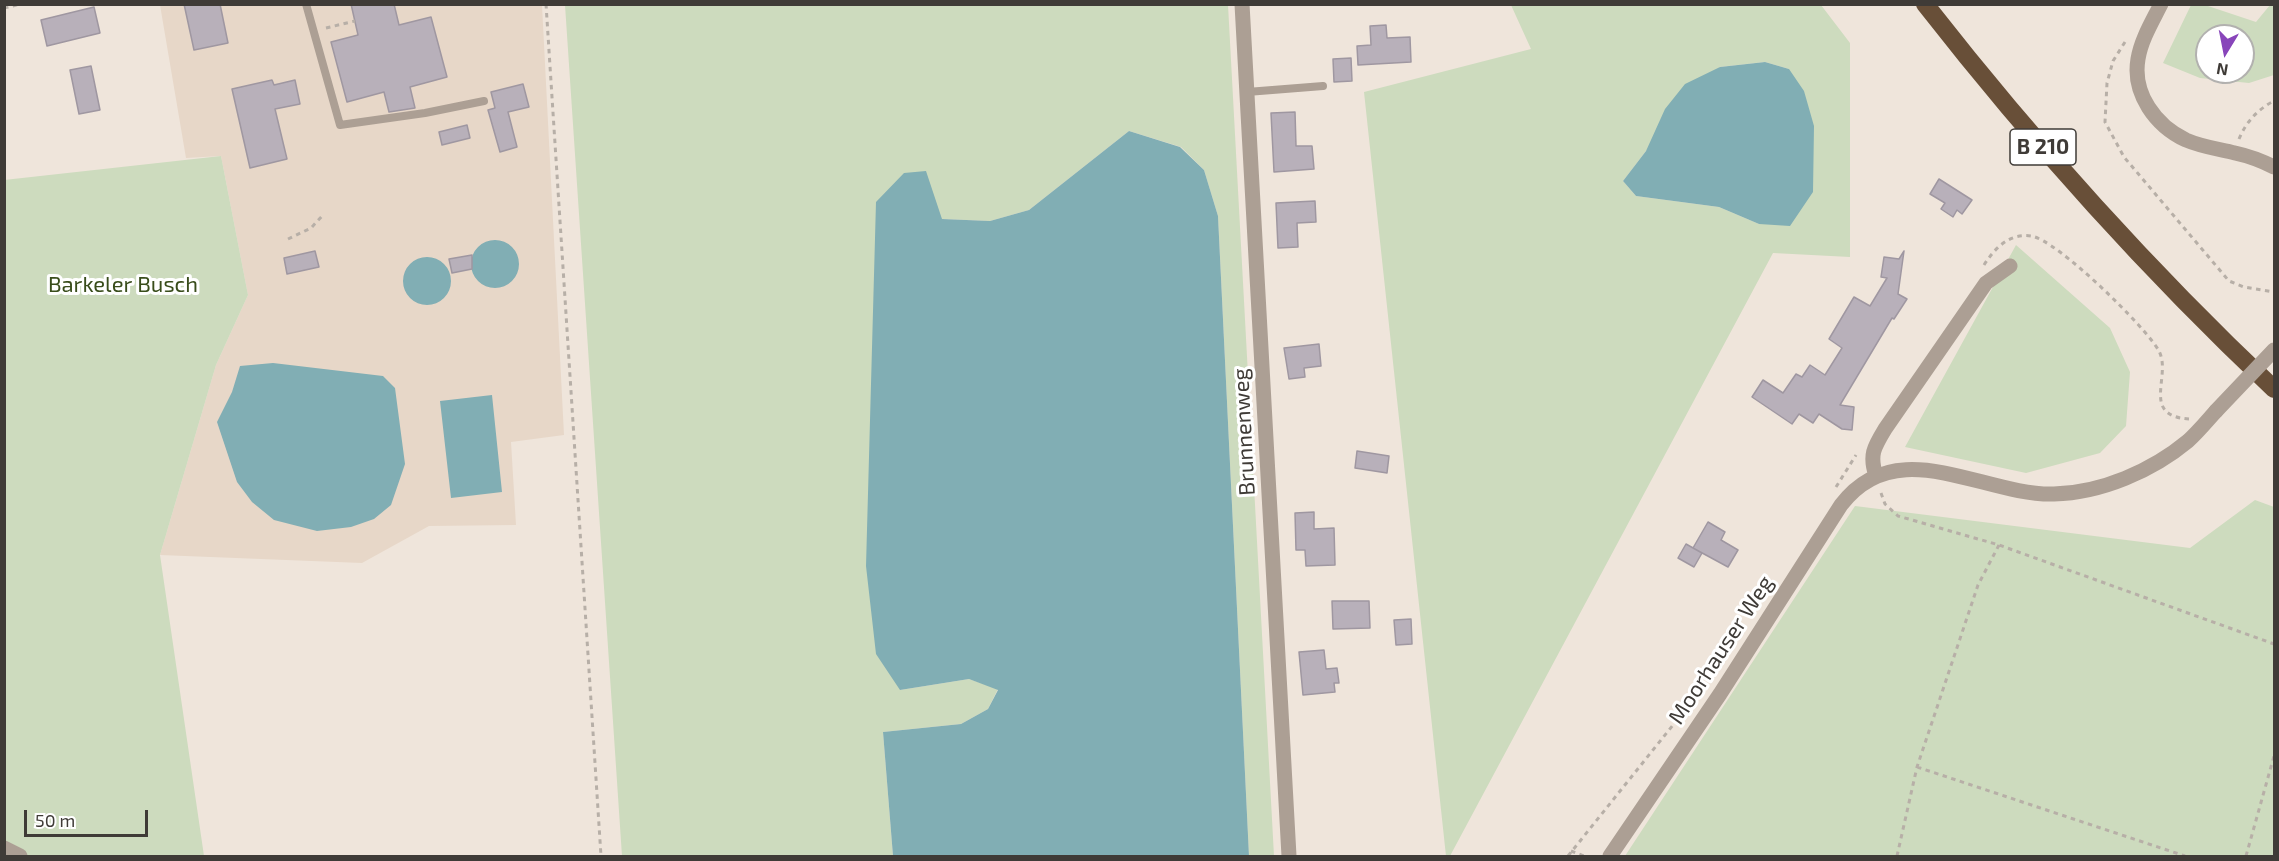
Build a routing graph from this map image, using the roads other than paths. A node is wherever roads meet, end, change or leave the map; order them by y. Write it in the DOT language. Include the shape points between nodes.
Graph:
graph roads {
  1 [pos="306,4"];
  2 [pos="1242,4"];
  3 [pos="1925,4"];
  4 [pos="2161,4"];
  5 [pos="1323,86"];
  6 [pos="1247,92"];
  7 [pos="484,101"];
  8 [pos="2274,166"];
  9 [pos="2010,266"];
  10 [pos="2274,350"];
  11 [pos="2274,389"];
  12 [pos="1876,476"];
  13 [pos="4,848"];
  14 [pos="20,856"];
  15 [pos="1288,856"];
  16 [pos="1610,856"];
  1 -- 7 [label="lane" via="340,125"];
  2 -- 6 [label="street, Brunnenweg"];
  3 -- 11 [label="highway, B 210" via="2105,218"];
  4 -- 8 [label="street" via="2146,34 2137,78 2156,118 2187,141"];
  5 -- 6 [label="lane"];
  6 -- 15 [label="street, Brunnenweg"];
  9 -- 12 [label="street" via="1986,283 1885,429 1873,452"];
  10 -- 12 [label="street, Moorhauser Weg, bridge" via="2188,441 2126,478 2055,494 2026,493 1922,469"];
  12 -- 16 [label="street, Moorhauser Weg" via="1853,490 1841,505 1726,686"];
  13 -- 14 [label="street"];
}
